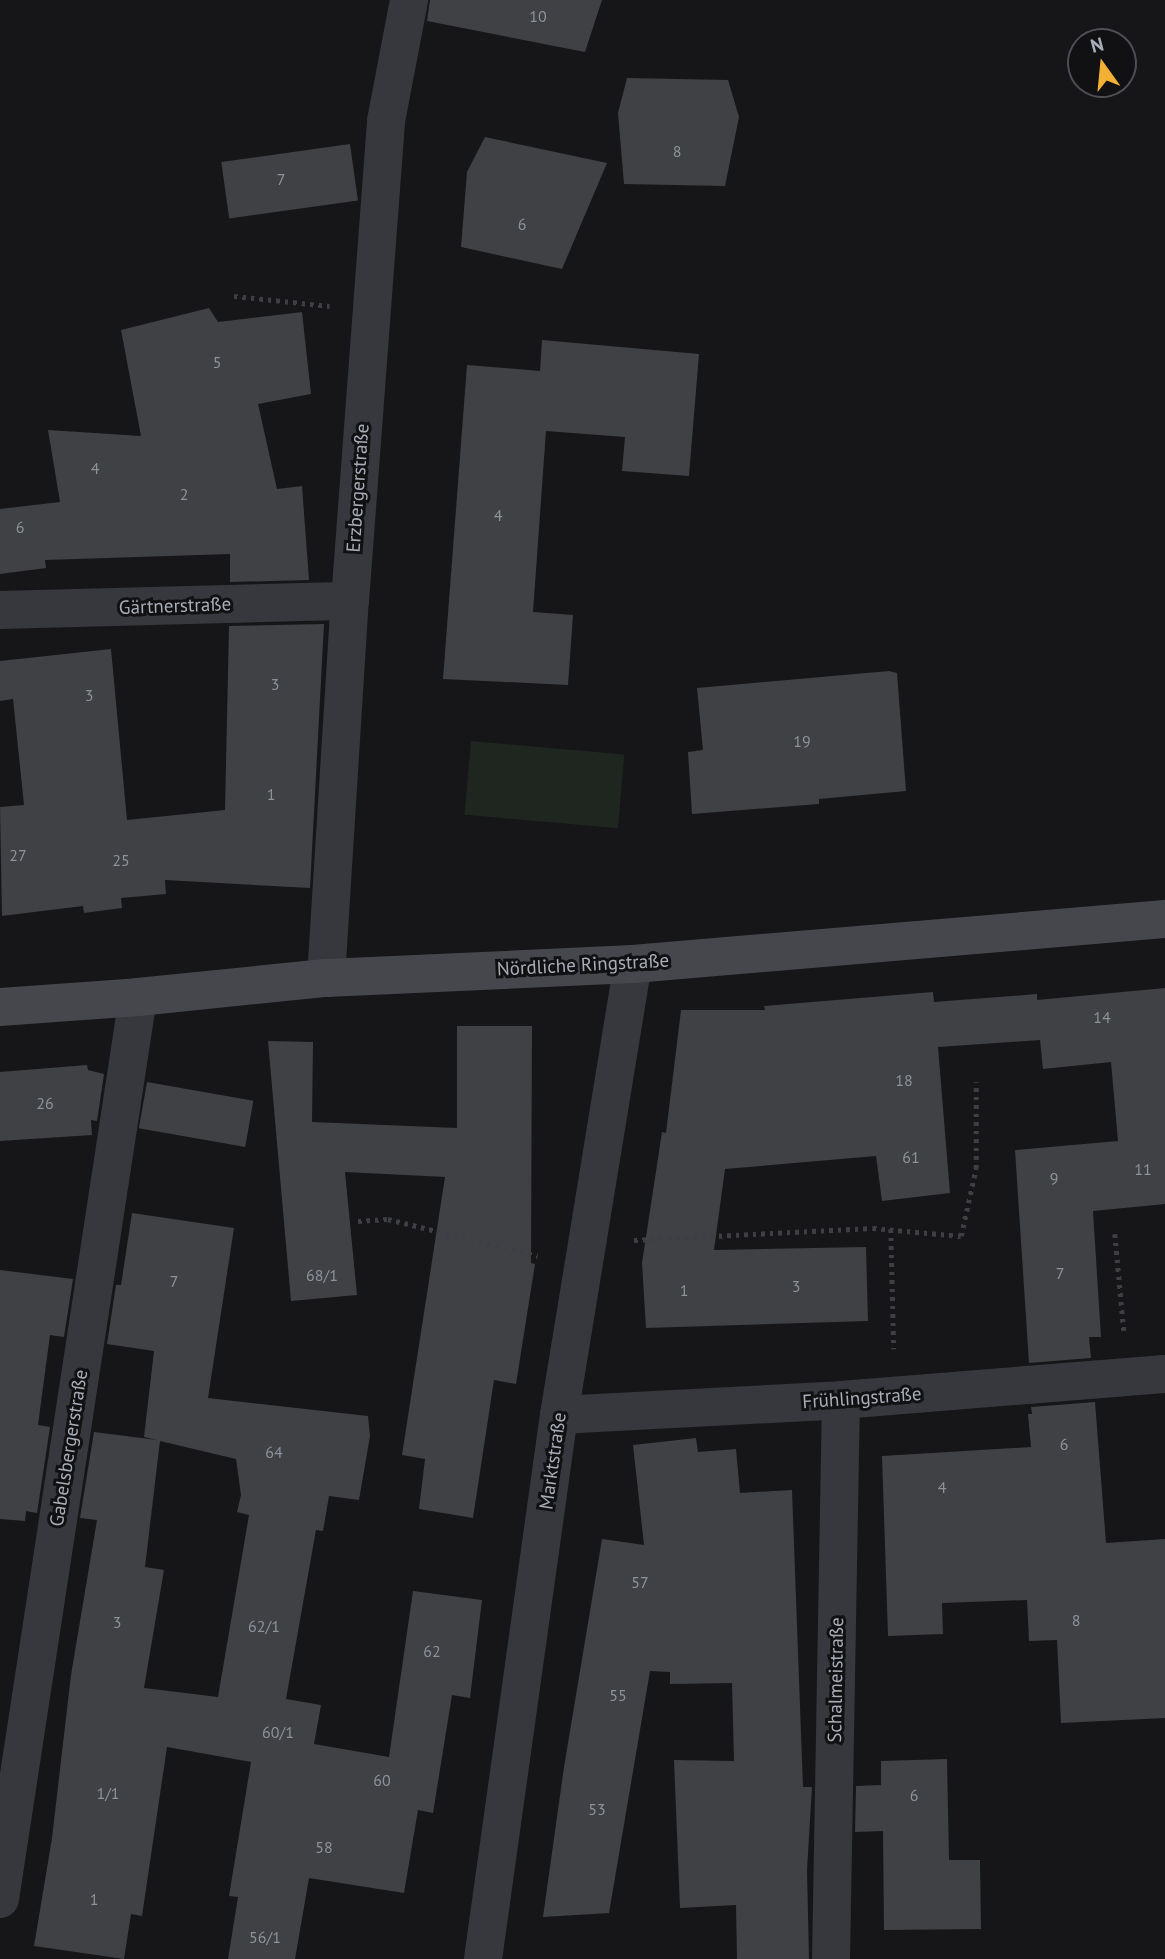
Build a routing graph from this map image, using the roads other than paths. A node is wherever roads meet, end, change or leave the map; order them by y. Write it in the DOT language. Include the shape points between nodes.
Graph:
graph roads {
  1 [pos="408,0"];
  2 [pos="350,601"];
  3 [pos="0,610"];
  4 [pos="1165,919"];
  5 [pos="633,964"];
  6 [pos="326,978"];
  7 [pos="138,997"];
  8 [pos="0,1007"];
  9 [pos="1165,1374"];
  10 [pos="841,1400"];
  11 [pos="559,1415"];
  12 [pos="0,1899"];
  13 [pos="483,1959"];
  14 [pos="831,1959"];
  1 -- 2 [label="street, Erzbergerstraße" via="386,121"];
  2 -- 3 [label="street, Gärtnerstraße"];
  2 -- 6 [label="street, Erzbergerstraße"];
  4 -- 5 [label="street, Nördliche Ringstraße"];
  5 -- 6 [label="street, Nördliche Ringstraße"];
  5 -- 11 [label="street, Marktstraße"];
  6 -- 7 [label="street, Nördliche Ringstraße"];
  7 -- 8 [label="street, Nördliche Ringstraße"];
  7 -- 12 [label="street, Gabelsbergerstraße"];
  9 -- 10 [label="street, Frühlingstraße"];
  10 -- 11 [label="street, Frühlingstraße"];
  10 -- 14 [label="street, Schalmeistraße"];
  11 -- 13 [label="street, Marktstraße"];
}
